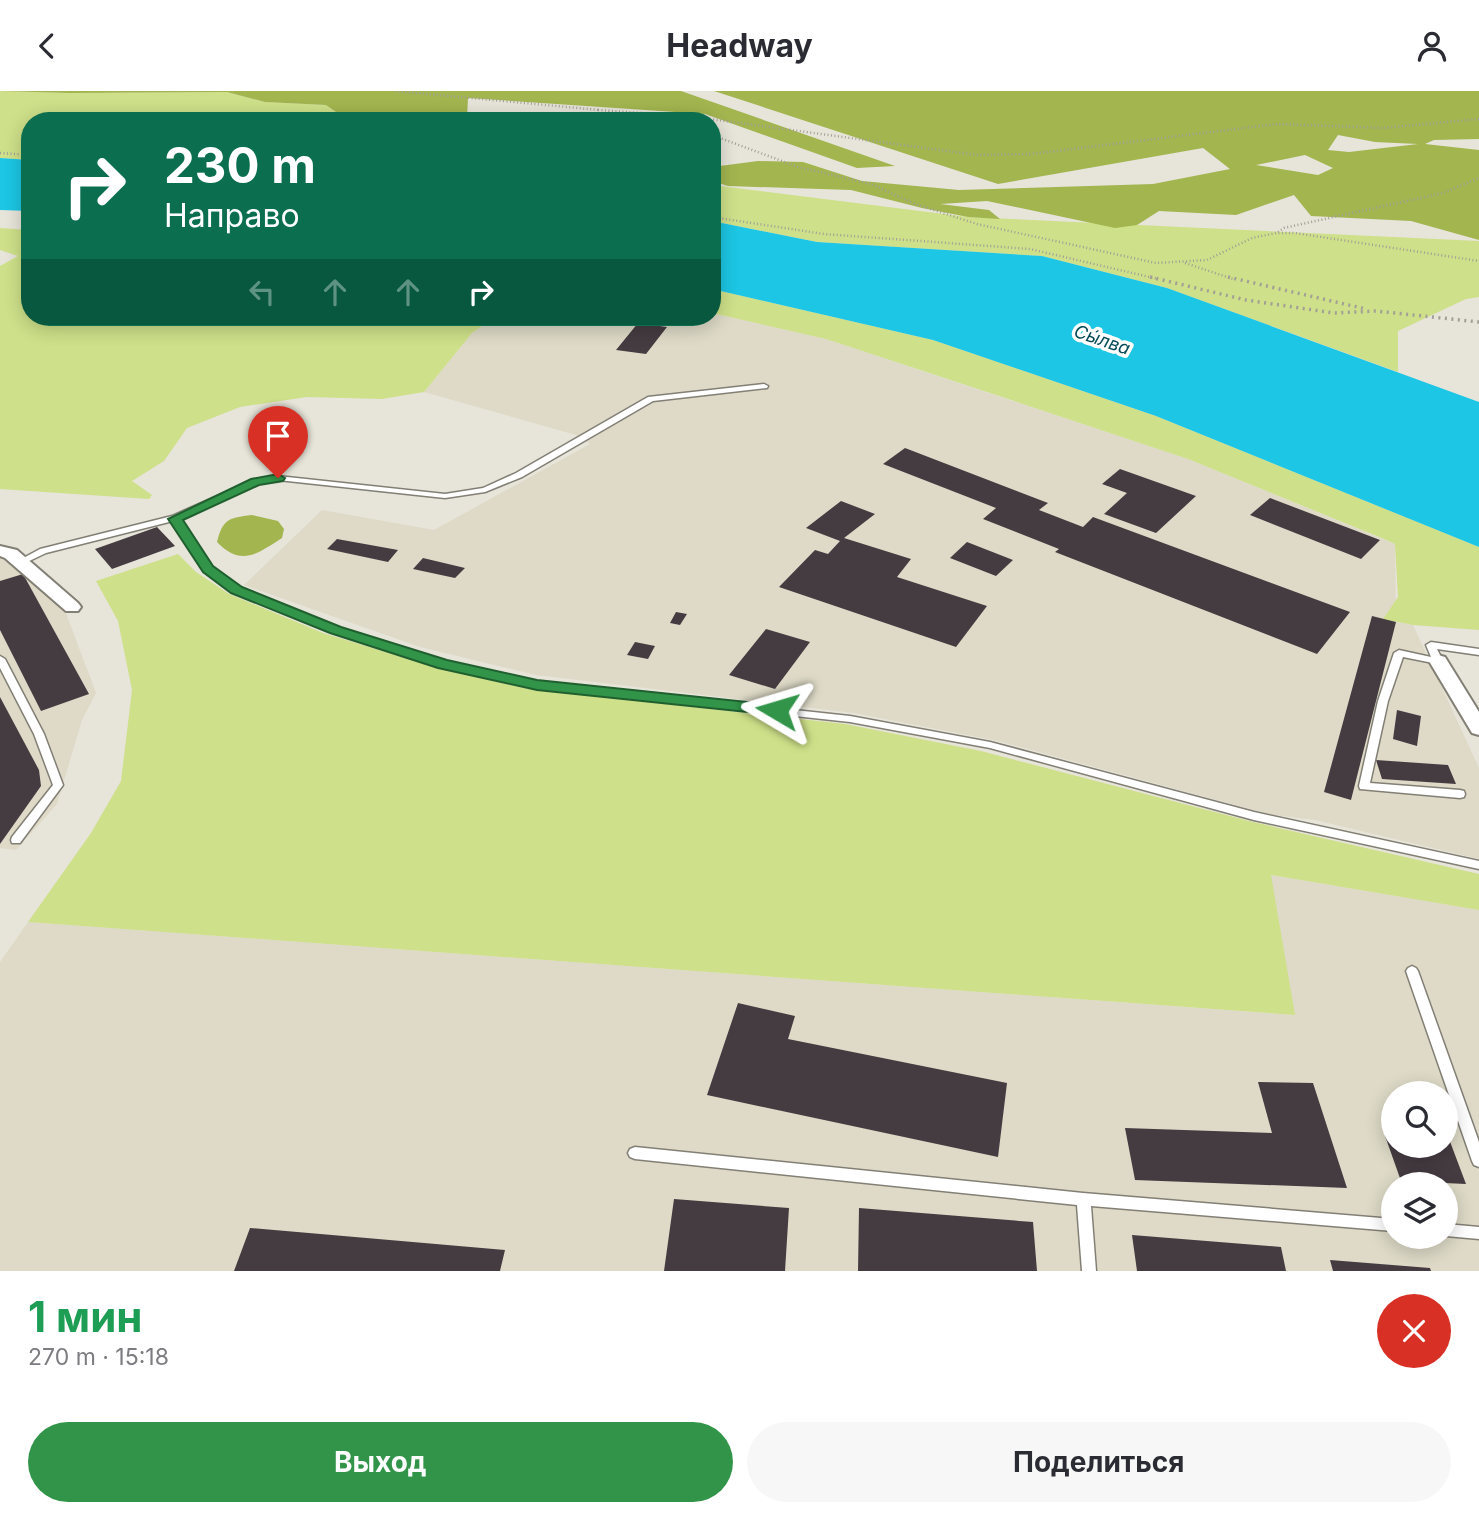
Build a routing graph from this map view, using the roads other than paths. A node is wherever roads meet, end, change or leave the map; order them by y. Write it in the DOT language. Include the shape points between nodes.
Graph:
graph roads {
  1 [pos="764,386"];
  2 [pos="175,519"];
  3 [pos="0,551"];
  4 [pos="20,562"];
  5 [pos="72,607"];
  6 [pos="1479,652"];
  7 [pos="0,659"];
  8 [pos="1437,661"];
  9 [pos="1479,728"];
  10 [pos="1460,794"];
  11 [pos="16,840"];
  12 [pos="1479,865"];
  13 [pos="1412,971"];
  14 [pos="635,1153"];
  15 [pos="1479,1161"];
  16 [pos="1083,1199"];
  17 [pos="1381,1224"];
  18 [pos="1458,1231"];
  19 [pos="1479,1233"];
  20 [pos="1089,1271"];
  1 -- 2 [label="lane" via="651,399 485,490 445,496 278,478 256,482"];
  2 -- 4 [label="lane" via="43,551"];
  2 -- 12 [label="lane" via="208,569 237,590 336,630 443,664 537,685 850,719 990,745 1254,816"];
  3 -- 4 [label="street"];
  4 -- 5 [label="street"];
  6 -- 8 [label="lane" via="1431,645"];
  7 -- 11 [label="lane" via="39,734 58,785"];
  8 -- 9 [label="street"];
  8 -- 10 [label="lane" via="1399,653 1364,786"];
  13 -- 15 [label="lane"];
  14 -- 16 [label="lane"];
  16 -- 17 [label="lane"];
  16 -- 20 [label="lane"];
  18 -- 19 [label="lane"];
}
